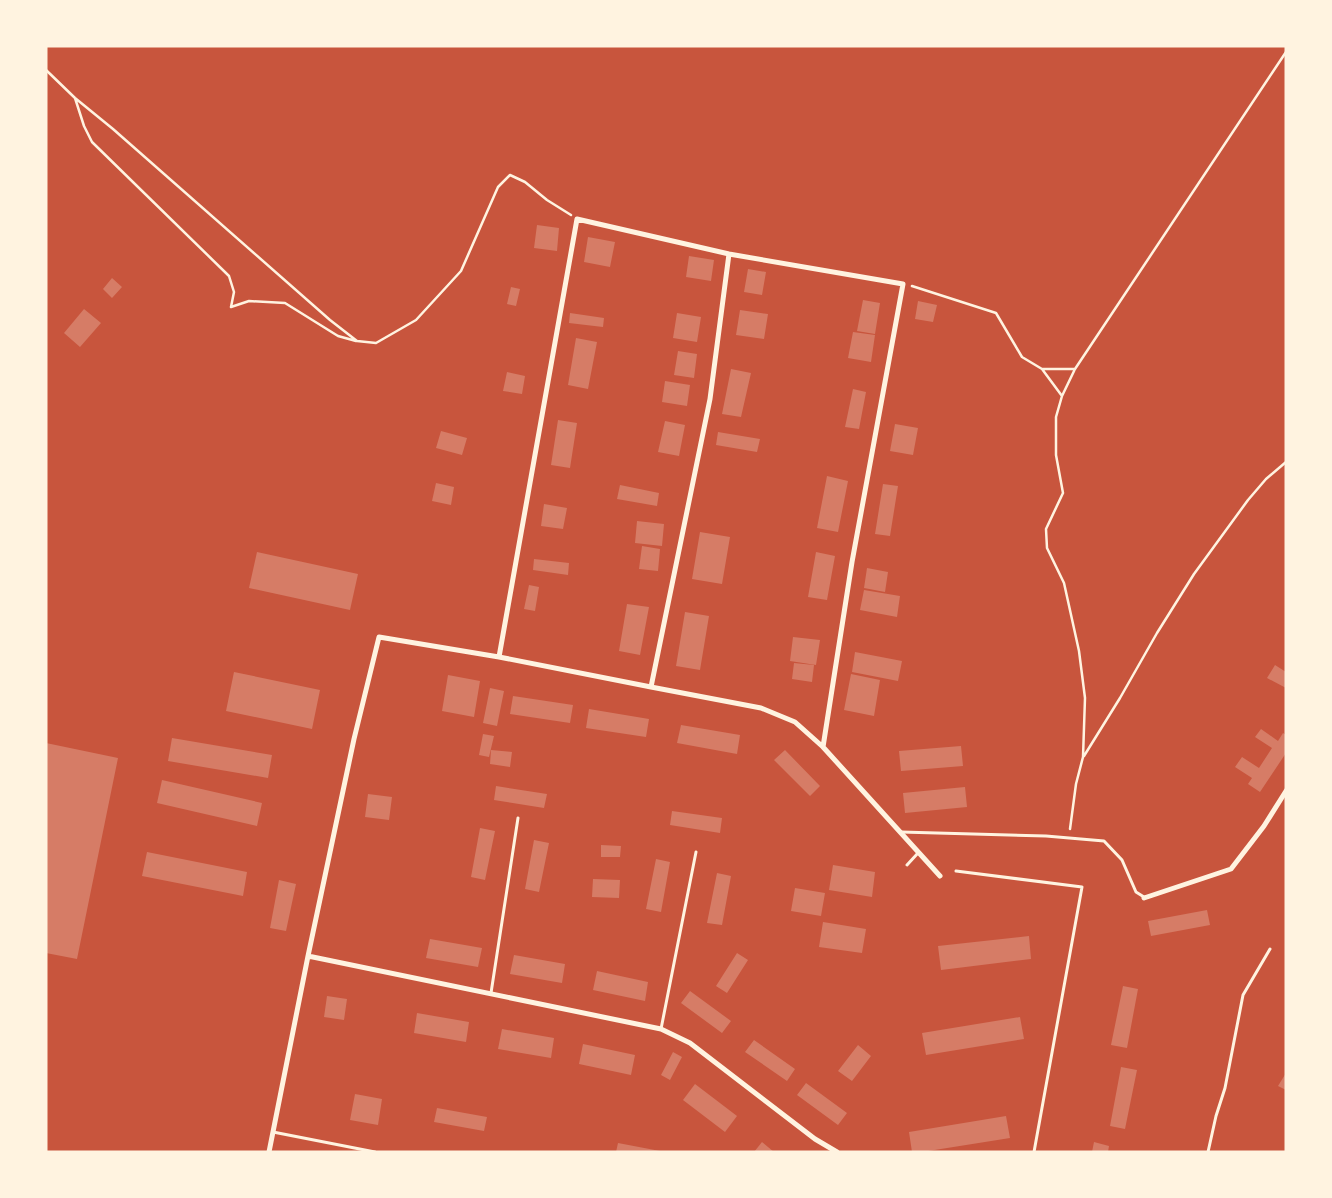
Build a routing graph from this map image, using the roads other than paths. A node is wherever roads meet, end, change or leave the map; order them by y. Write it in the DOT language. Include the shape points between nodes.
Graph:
graph roads {
  1 [pos="729,254"];
  2 [pos="499,657"];
  3 [pos="651,688"];
  4 [pos="823,747"];
  5 [pos="1286,791"];
  6 [pos="518,818"];
  7 [pos="901,832"];
  8 [pos="696,852"];
  9 [pos="919,852"];
  10 [pos="907,865"];
  11 [pos="956,871"];
  12 [pos="940,876"];
  13 [pos="1144,898"];
  14 [pos="1270,949"];
  15 [pos="308,956"];
  16 [pos="491,993"];
  17 [pos="660,1029"];
  18 [pos="273,1132"];
  19 [pos="269,1152"];
  20 [pos="376,1152"];
  21 [pos="837,1152"];
  22 [pos="1034,1152"];
  23 [pos="1208,1152"];
  1 -- 2 [label="street" via="577,219"];
  1 -- 3 [label="street" via="710,400"];
  1 -- 4 [label="street" via="903,284"];
  2 -- 3 [label="street"];
  2 -- 15 [label="street" via="379,637"];
  3 -- 4 [label="street" via="761,708 795,722"];
  4 -- 7 [label="street"];
  5 -- 13 [label="street" via="1231,869"];
  6 -- 16 [label="lane"];
  7 -- 9 [label="street"];
  7 -- 13 [label="lane" via="1104,841 1122,860 1136,892"];
  8 -- 17 [label="lane"];
  9 -- 10 [label="lane"];
  9 -- 12 [label="street"];
  11 -- 22 [label="lane" via="1082,887"];
  14 -- 23 [label="lane" via="1242,994 1225,1088"];
  15 -- 16 [label="street"];
  15 -- 18 [label="street"];
  16 -- 17 [label="street"];
  17 -- 21 [label="street" via="690,1044 815,1140"];
  18 -- 19 [label="street"];
  18 -- 20 [label="lane"];
}
